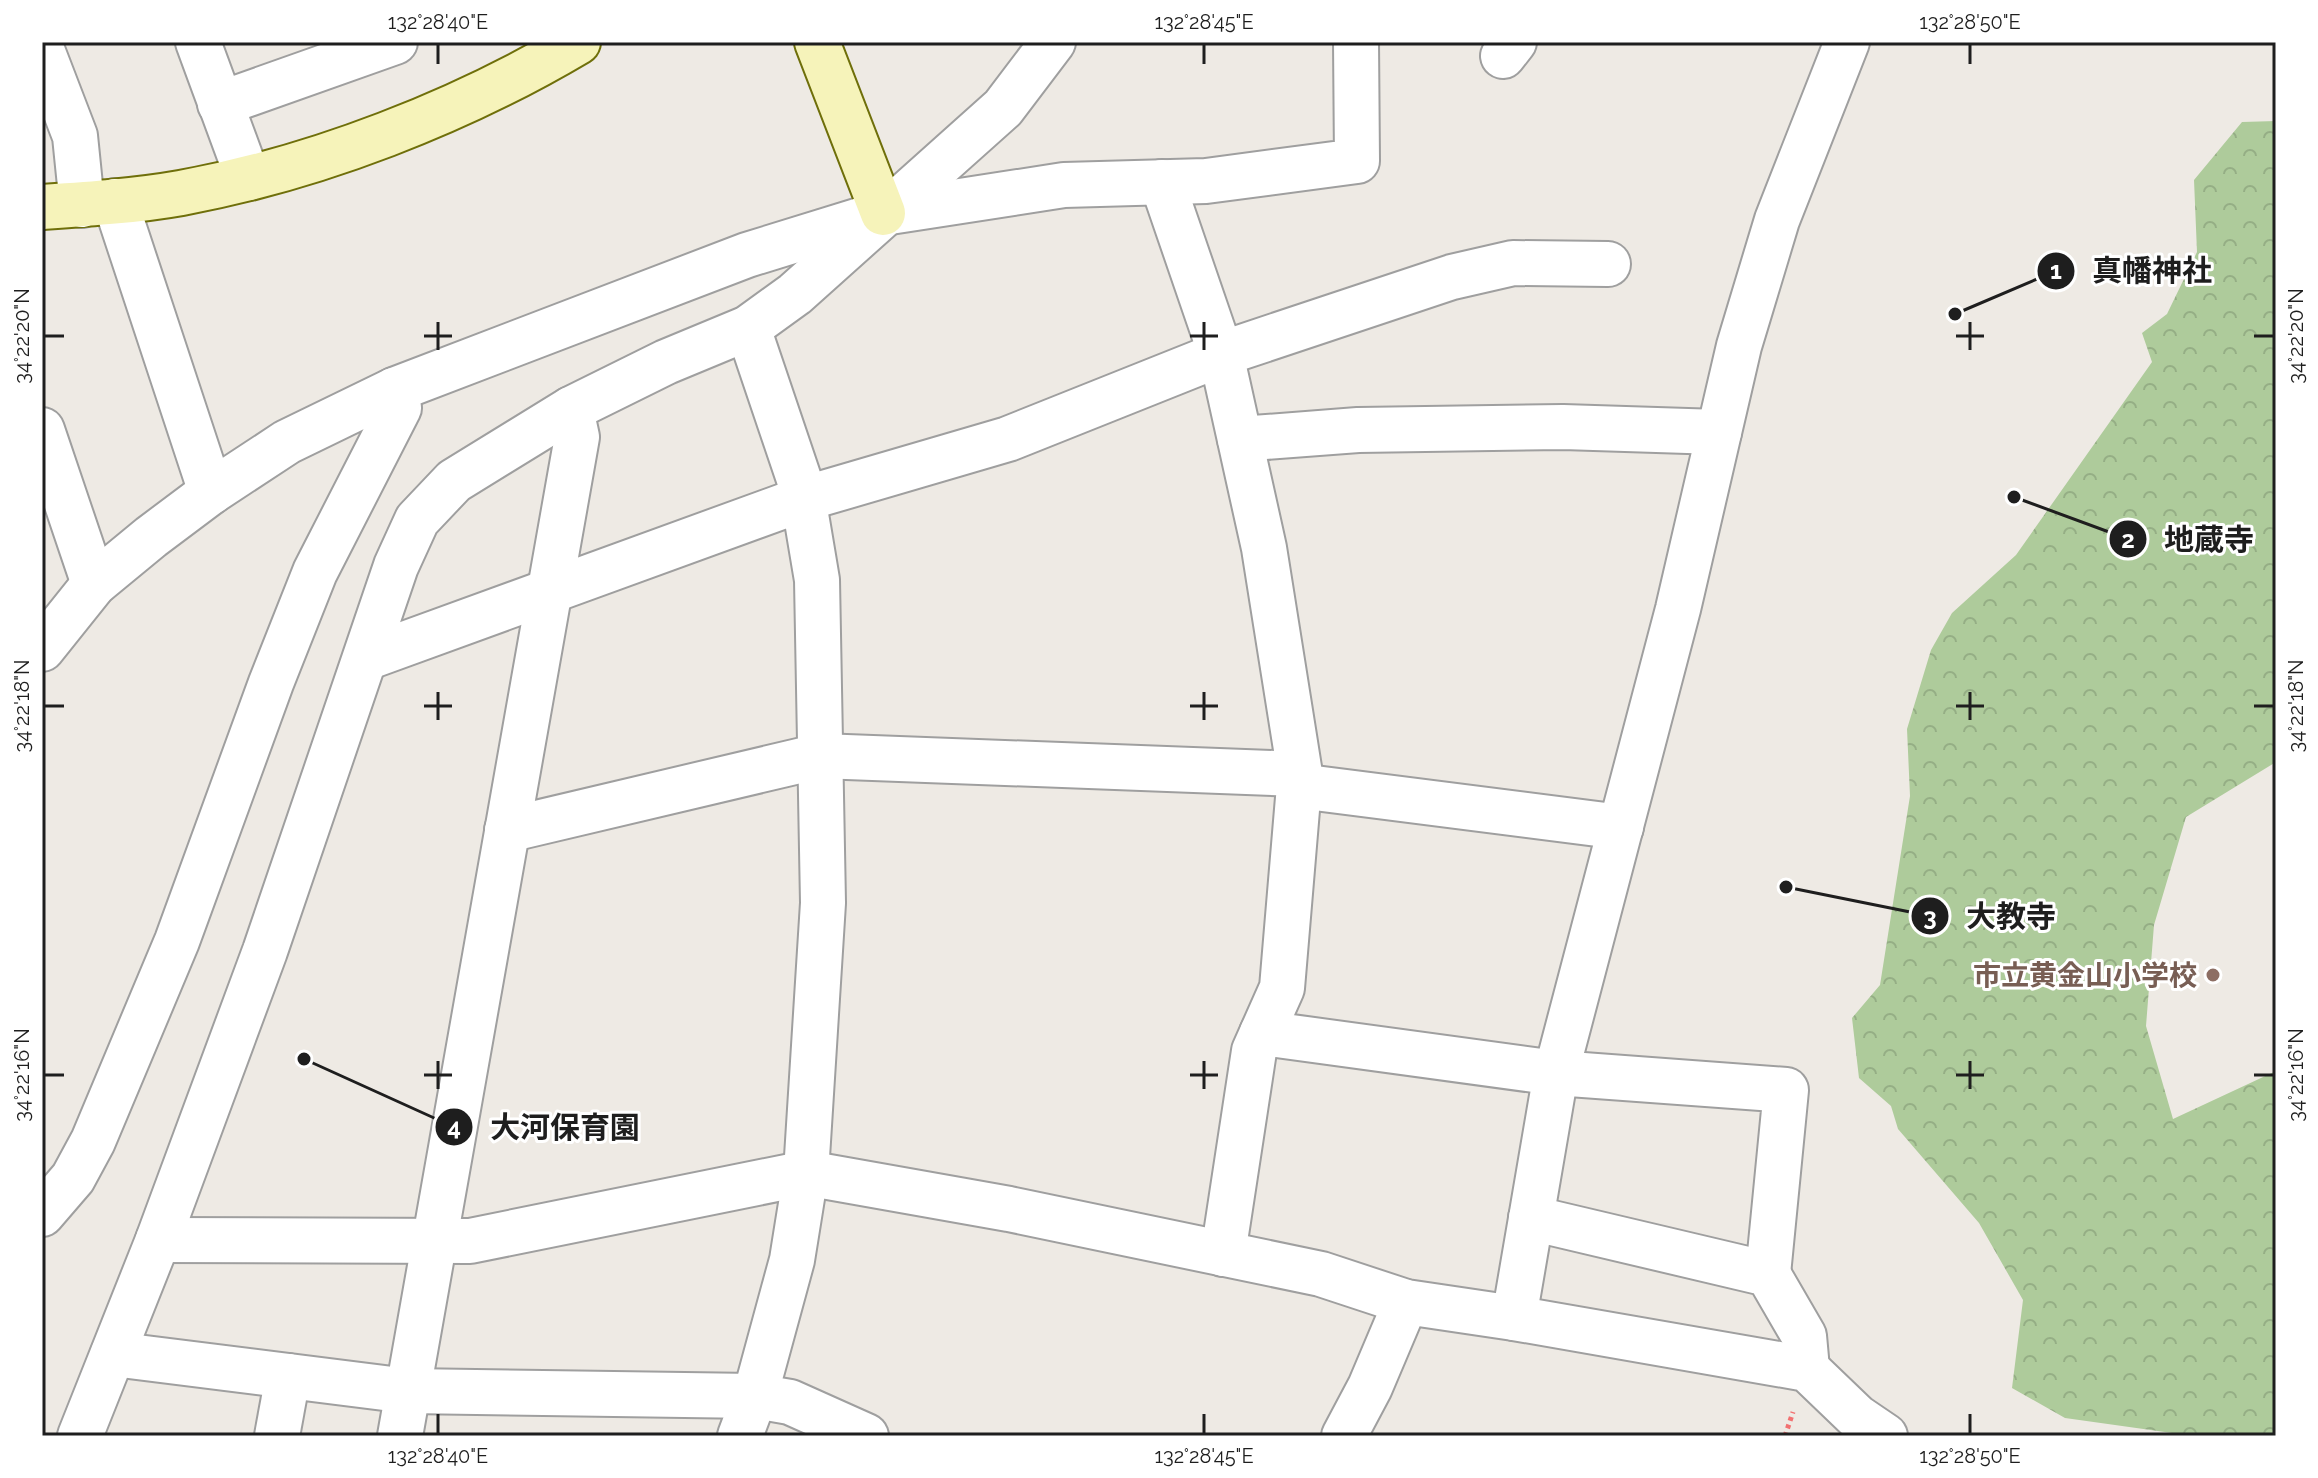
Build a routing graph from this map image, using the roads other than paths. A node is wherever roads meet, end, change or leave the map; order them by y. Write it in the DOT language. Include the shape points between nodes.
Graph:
graph roads {
  1 [pos="198,42"];
  2 [pos="395,42"];
  3 [pos="578,42"];
  4 [pos="817,42"];
  5 [pos="1053,42"];
  6 [pos="1356,42"];
  7 [pos="1847,42"];
  8 [pos="42,50"];
  9 [pos="220,104"];
  10 [pos="248,178"];
  11 [pos="1162,182"];
  12 [pos="80,204"];
  13 [pos="883,213"];
  14 [pos="1608,264"];
  15 [pos="748,328"];
  16 [pos="1221,354"];
  17 [pos="394,390"];
  18 [pos="571,409"];
  19 [pos="42,430"];
  20 [pos="1719,432"];
  21 [pos="1240,439"];
  22 [pos="211,492"];
  23 [pos="803,499"];
  24 [pos="94,584"];
  25 [pos="549,593"];
  26 [pos="42,649"];
  27 [pos="366,658"];
  28 [pos="820,756"];
  29 [pos="1299,780"];
  30 [pos="1621,827"];
  31 [pos="507,830"];
  32 [pos="1262,1033"];
  33 [pos="1556,1073"];
  34 [pos="806,1173"];
  35 [pos="42,1214"];
  36 [pos="1531,1218"];
  37 [pos="158,1240"];
  38 [pos="433,1242"];
  39 [pos="1223,1254"];
  40 [pos="1768,1274"];
  41 [pos="1406,1302"];
  42 [pos="1514,1318"];
  43 [pos="113,1354"];
  44 [pos="1807,1369"];
  45 [pos="288,1376"];
  46 [pos="408,1391"];
  47 [pos="755,1396"];
  48 [pos="80,1436"];
  49 [pos="277,1436"];
  50 [pos="400,1436"];
  51 [pos="740,1436"];
  52 [pos="866,1436"];
  53 [pos="1344,1436"];
  54 [pos="1885,1436"];
  1 -- 9 [label="street"];
  2 -- 9 [label="street"];
  3 -- 10 [label="street" via="528,72 422,119"];
  4 -- 13 [label="street"];
  5 -- 13 [label="street" via="1003,108"];
  6 -- 11 [label="street" via="1357,161"];
  7 -- 20 [label="street" via="1777,220"];
  8 -- 12 [label="street" via="75,136"];
  9 -- 10 [label="street"];
  10 -- 12 [label="street" via="179,193"];
  11 -- 13 [label="street" via="1064,185"];
  11 -- 16 [label="street"];
  12 -- 22 [label="street"];
  13 -- 15 [label="street" via="795,294"];
  13 -- 17 [label="street" via="747,255"];
  14 -- 16 [label="street" via="1513,263 1467,273"];
  15 -- 18 [label="street"];
  15 -- 23 [label="street"];
  16 -- 21 [label="street"];
  16 -- 23 [label="street" via="1008,439"];
  17 -- 22 [label="street" via="287,442"];
  17 -- 35 [label="street" via="399,408 315,572 177,941 93,1141 73,1178"];
  18 -- 25 [label="street" via="577,437"];
  18 -- 27 [label="street" via="454,481 417,520"];
  19 -- 24 [label="street"];
  20 -- 21 [label="street" via="1532,427 1358,430"];
  20 -- 30 [label="street"];
  21 -- 29 [label="street" via="1264,548"];
  22 -- 24 [label="street"];
  23 -- 25 [label="street"];
  23 -- 28 [label="street" via="817,580"];
  24 -- 26 [label="street"];
  25 -- 27 [label="street"];
  25 -- 31 [label="street"];
  27 -- 37 [label="street"];
  28 -- 29 [label="street"];
  28 -- 31 [label="street"];
  28 -- 34 [label="street" via="823,903"];
  29 -- 30 [label="street"];
  29 -- 32 [label="street" via="1282,988"];
  30 -- 33 [label="street"];
  31 -- 38 [label="street"];
  32 -- 33 [label="street"];
  32 -- 39 [label="street" via="1254,1051"];
  33 -- 36 [label="street"];
  33 -- 40 [label="street" via="1786,1090"];
  34 -- 38 [label="street" via="470,1241"];
  34 -- 39 [label="street"];
  34 -- 47 [label="street" via="792,1260"];
  36 -- 40 [label="street"];
  36 -- 42 [label="street"];
  37 -- 38 [label="street"];
  37 -- 43 [label="street"];
  38 -- 46 [label="street"];
  39 -- 41 [label="street" via="1321,1274"];
  40 -- 44 [label="street" via="1804,1336"];
  41 -- 42 [label="street"];
  41 -- 53 [label="street"];
  42 -- 44 [label="street"];
  43 -- 45 [label="street"];
  43 -- 48 [label="street"];
  44 -- 54 [label="street"];
  45 -- 46 [label="street"];
  45 -- 49 [label="street"];
  46 -- 47 [label="street"];
  46 -- 50 [label="street"];
  47 -- 51 [label="street"];
  47 -- 52 [label="street" via="790,1402"];
}
